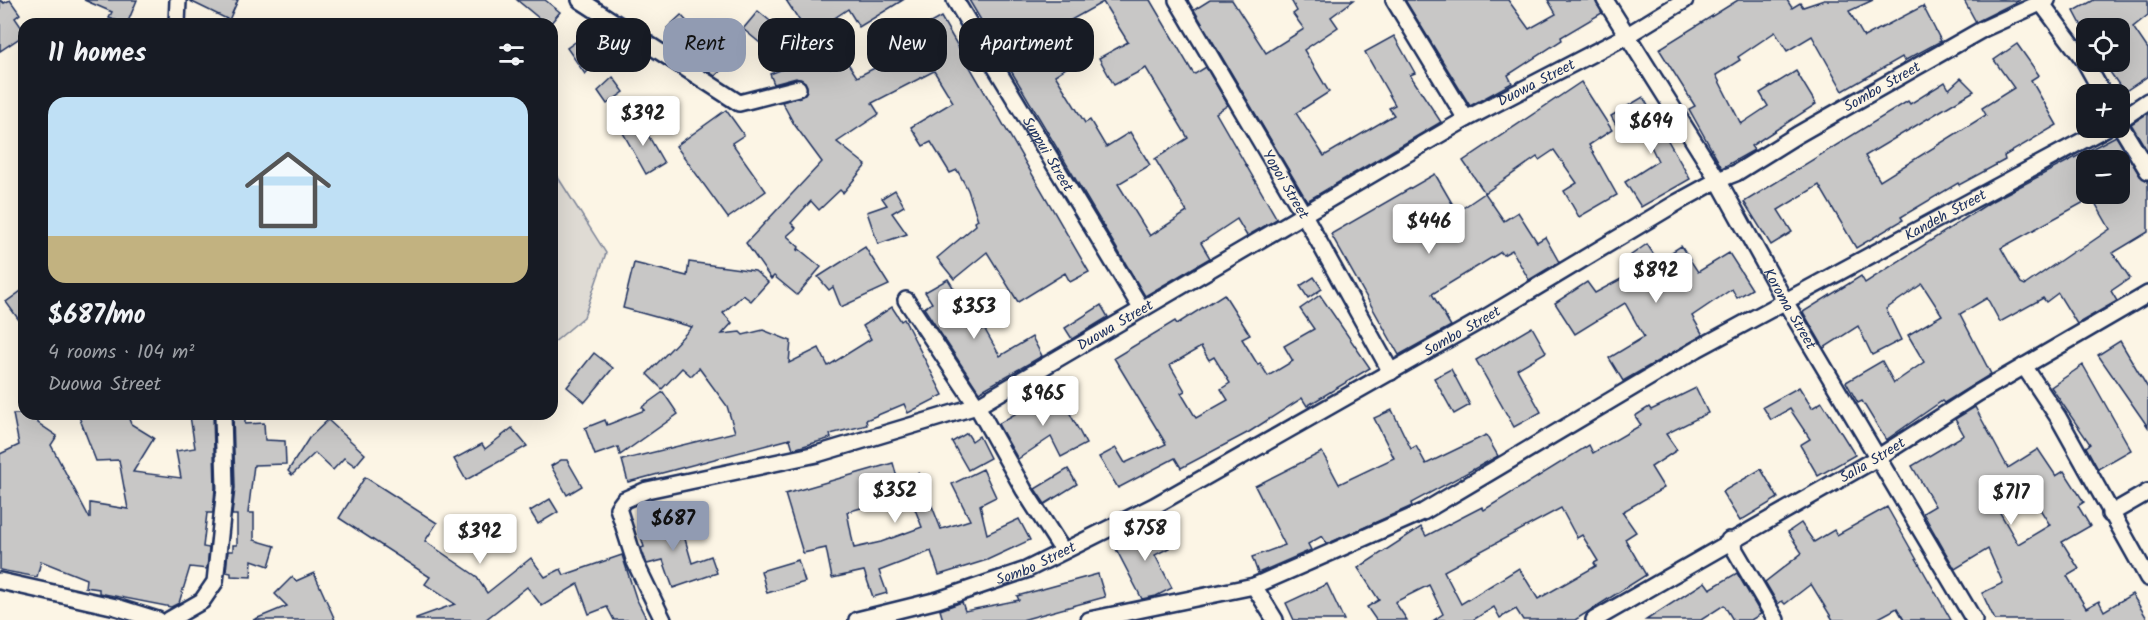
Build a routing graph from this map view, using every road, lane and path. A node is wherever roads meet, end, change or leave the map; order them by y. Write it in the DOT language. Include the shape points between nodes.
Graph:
graph roads {
  1 [pos="178,0"];
  2 [pos="580,0"];
  3 [pos="955,0"];
  4 [pos="1178,0"];
  5 [pos="1394,0"];
  6 [pos="1605,0"];
  7 [pos="1685,0"];
  8 [pos="2042,1"];
  9 [pos="177,18"];
  10 [pos="1626,36"];
  11 [pos="2097,84"];
  12 [pos="798,88"];
  13 [pos="2148,101"];
  14 [pos="2130,114"];
  15 [pos="1466,119"];
  16 [pos="2088,138"];
  17 [pos="2129,138"];
  18 [pos="2148,171"];
  19 [pos="1718,180"];
  20 [pos="1304,215"];
  21 [pos="2148,294"];
  22 [pos="906,300"];
  23 [pos="1786,303"];
  24 [pos="1142,308"];
  25 [pos="2024,366"];
  26 [pos="1392,372"];
  27 [pos="976,406"];
  28 [pos="223,420"];
  29 [pos="1877,458"];
  30 [pos="2148,492"];
  31 [pos="2110,514"];
  32 [pos="1729,540"];
  33 [pos="1063,550"];
  34 [pos="2148,578"];
  35 [pos="0,581"];
  36 [pos="1254,586"];
  37 [pos="1130,615"];
  38 [pos="158,620"];
  39 [pos="169,620"];
  40 [pos="663,620"];
  41 [pos="857,620"];
  42 [pos="1089,620"];
  43 [pos="1275,620"];
  44 [pos="1594,620"];
  45 [pos="1776,620"];
  46 [pos="1974,620"];
  1 -- 9 [label="street"];
  2 -- 12 [label="street" via="739,103"];
  3 -- 24 [label="street, Suppui Street"];
  4 -- 20 [label="street, Yopoi Street"];
  5 -- 15 [label="street"];
  6 -- 10 [label="street, Koroma Street"];
  7 -- 10 [label="street, Duowa Street"];
  8 -- 11 [label="street"];
  8 -- 19 [label="street, Sombo Street" via="1983,29"];
  10 -- 15 [label="street, Duowa Street"];
  10 -- 19 [label="street, Koroma Street"];
  13 -- 14 [label="street"];
  15 -- 20 [label="street, Duowa Street"];
  16 -- 23 [label="street, Kandeh Street"];
  17 -- 18 [label="street"];
  19 -- 23 [label="street, Koroma Street"];
  19 -- 26 [label="street, Sombo Street"];
  20 -- 24 [label="street, Duowa Street"];
  20 -- 26 [label="street, Yopoi Street"];
  21 -- 25 [label="street, Salia Street"];
  22 -- 27 [label="street"];
  23 -- 29 [label="street, Koroma Street"];
  23 -- 36 [label="street, Kandeh Street" via="1697,349 1423,512"];
  24 -- 27 [label="street, Duowa Street"];
  25 -- 29 [label="street, Salia Street"];
  25 -- 31 [label="street" via="2058,417"];
  26 -- 33 [label="street, Sombo Street" via="1154,506"];
  27 -- 33 [label="street"];
  27 -- 40 [label="street, Duowa Street" via="817,454 676,483 624,500 618,508 635,562"];
  28 -- 39 [label="street" via="225,488 214,582 202,600"];
  29 -- 32 [label="street, Salia Street"];
  29 -- 46 [label="street, Koroma Street"];
  30 -- 31 [label="street"];
  31 -- 34 [label="street"];
  32 -- 44 [label="street, Salia Street"];
  32 -- 45 [label="street"];
  33 -- 41 [label="street, Sombo Street" via="1043,564 938,600"];
  35 -- 38 [label="street"];
  36 -- 37 [label="street, Kandeh Street"];
  36 -- 43 [label="street"];
  37 -- 42 [label="street, Kandeh Street"];
}
